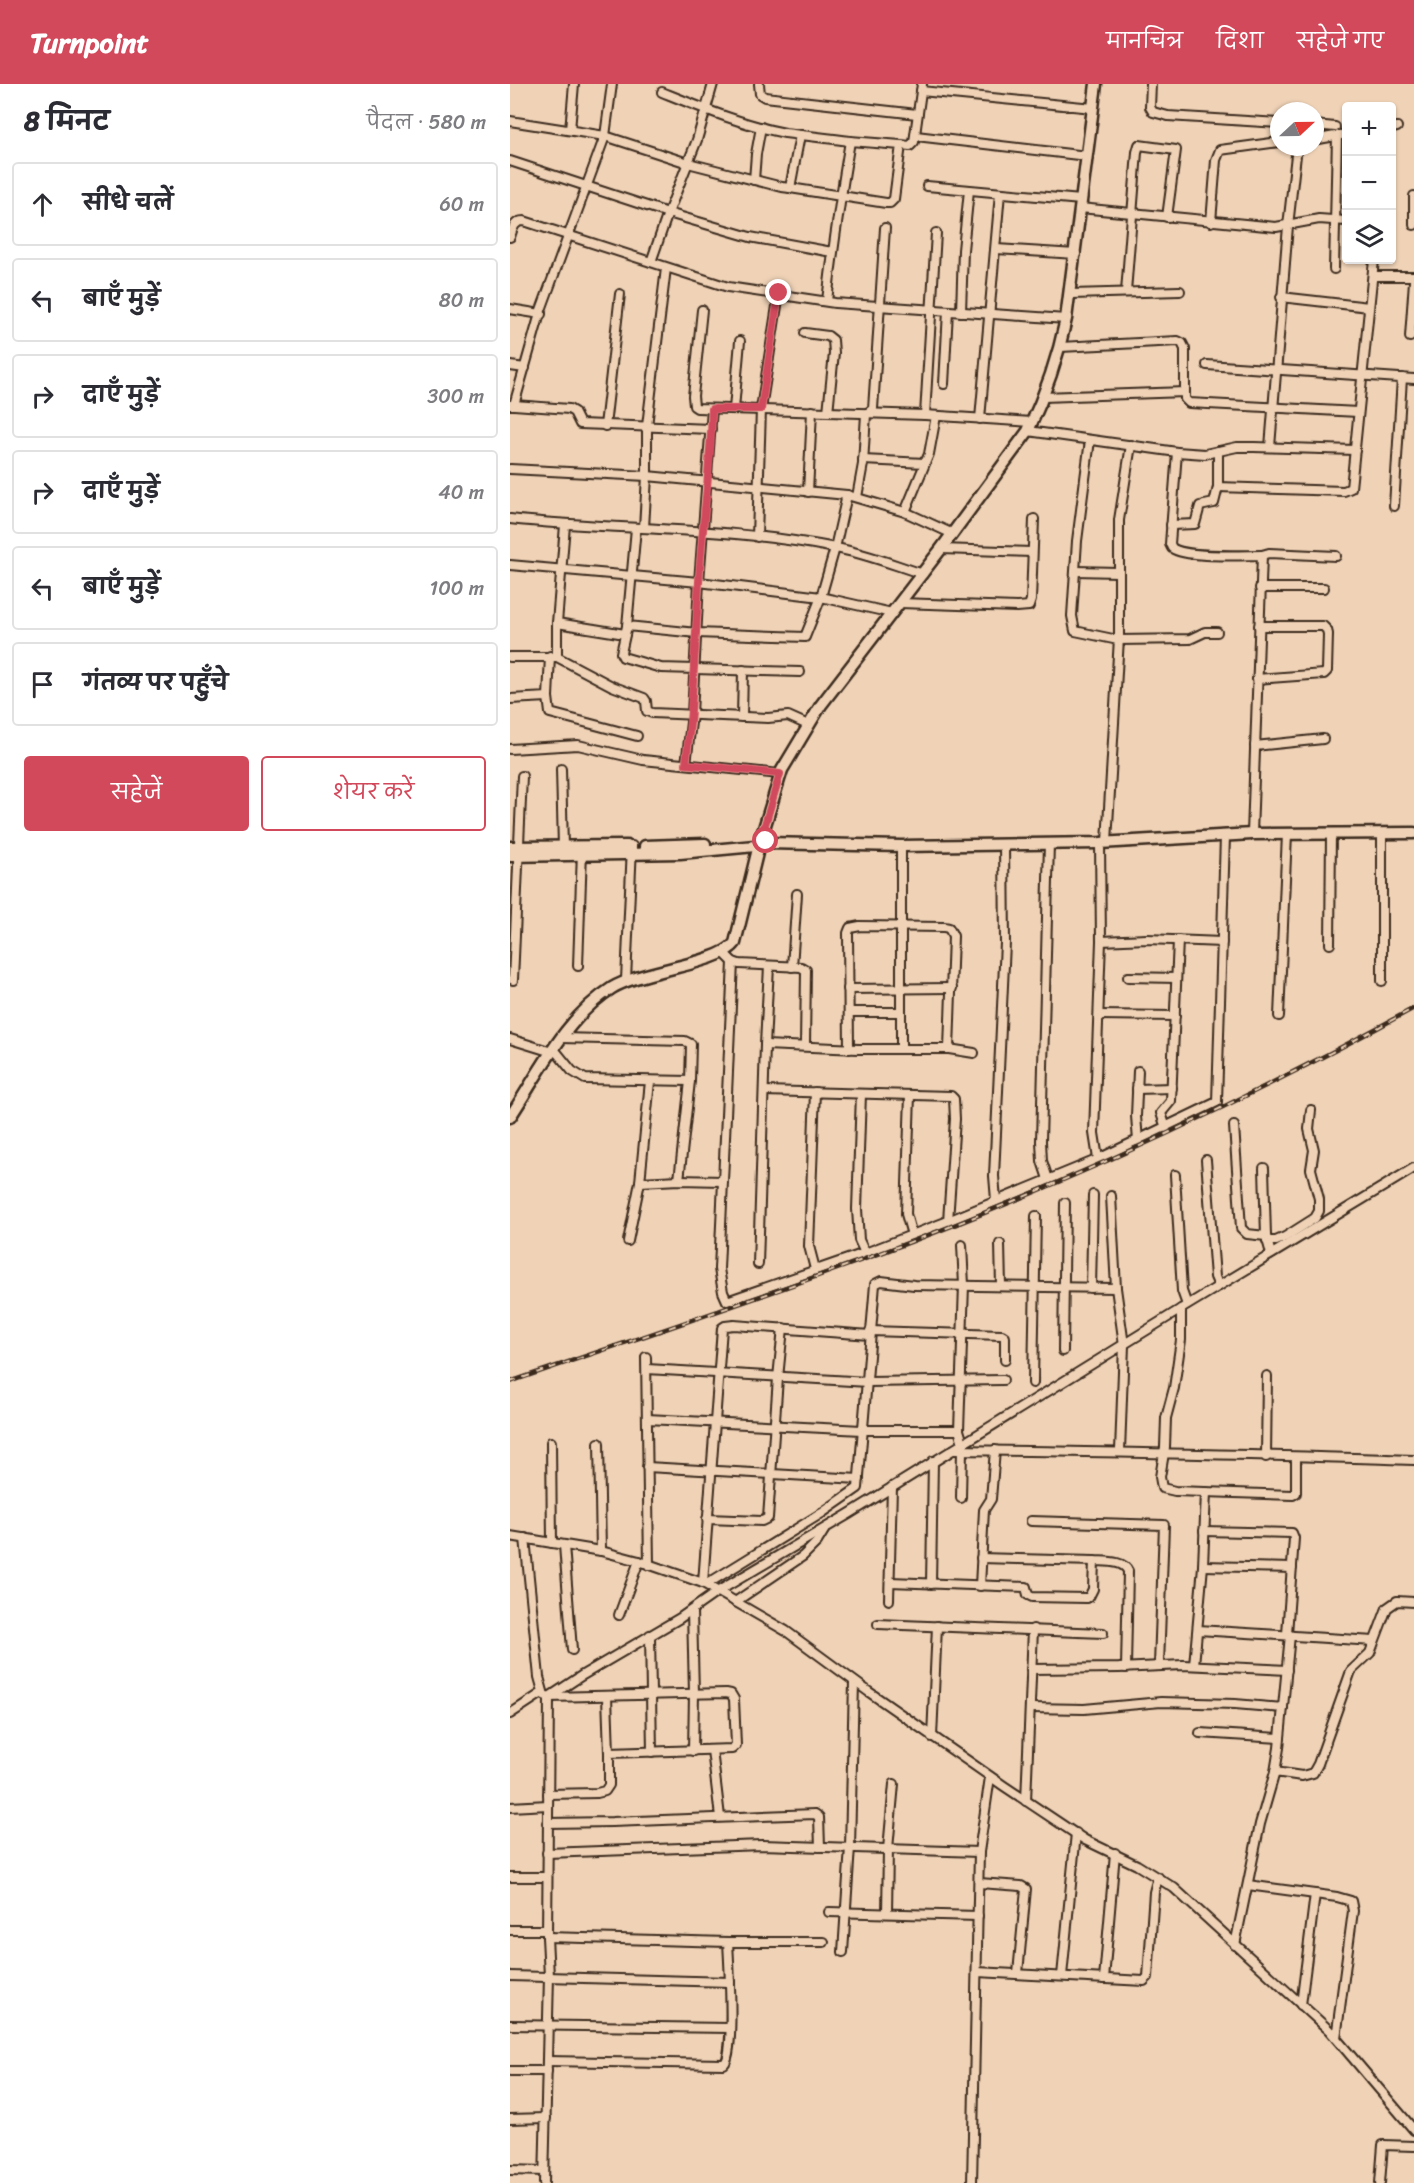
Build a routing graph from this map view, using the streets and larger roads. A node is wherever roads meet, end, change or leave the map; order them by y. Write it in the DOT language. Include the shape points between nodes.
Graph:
graph roads {
  1 [pos="574,84"];
  2 [pos="612,84"];
  3 [pos="713,84"];
  4 [pos="759,84"];
  5 [pos="1096,84"];
  6 [pos="1151,84"];
  7 [pos="921,88"];
  8 [pos="662,92"];
  9 [pos="1093,108"];
  10 [pos="707,111"];
  11 [pos="917,114"];
  12 [pos="510,121"];
  13 [pos="1270,122"];
  14 [pos="1324,126"];
  15 [pos="761,127"];
  16 [pos="1335,127"];
  17 [pos="570,130"];
  18 [pos="800,135"];
  19 [pos="1342,135"];
  20 [pos="605,136"];
  21 [pos="916,136"];
  22 [pos="1337,136"];
  23 [pos="1324,138"];
  24 [pos="850,141"];
  25 [pos="1270,143"];
  26 [pos="901,145"];
  27 [pos="1087,156"];
  28 [pos="1296,156"];
  29 [pos="510,161"];
  30 [pos="688,163"];
  31 [pos="754,180"];
  32 [pos="927,186"];
  33 [pos="587,188"];
  34 [pos="790,188"];
  35 [pos="969,190"];
  36 [pos="1000,193"];
  37 [pos="841,196"];
  38 [pos="1414,196"];
  39 [pos="1081,204"];
  40 [pos="668,213"];
  41 [pos="1132,214"];
  42 [pos="1167,217"];
  43 [pos="1336,220"];
  44 [pos="1342,221"];
  45 [pos="1210,222"];
  46 [pos="1414,225"];
  47 [pos="1288,226"];
  48 [pos="885,228"];
  49 [pos="936,233"];
  50 [pos="569,235"];
  51 [pos="510,237"];
  52 [pos="996,249"];
  53 [pos="832,252"];
  54 [pos="1076,254"];
  55 [pos="651,262"];
  56 [pos="1374,264"];
  57 [pos="666,268"];
  58 [pos="1334,269"];
  59 [pos="1374,276"];
  60 [pos="1414,276"];
  61 [pos="1414,281"];
  62 [pos="1180,291"];
  63 [pos="1126,292"];
  64 [pos="779,293"];
  65 [pos="620,294"];
  66 [pos="1071,294"];
  67 [pos="1281,297"];
  68 [pos="827,301"];
  69 [pos="880,307"];
  70 [pos="1369,307"];
  71 [pos="510,309"];
  72 [pos="702,309"];
  73 [pos="930,310"];
  74 [pos="948,311"];
  75 [pos="961,312"];
  76 [pos="540,314"];
  77 [pos="991,314"];
  78 [pos="1066,319"];
  79 [pos="805,333"];
  80 [pos="1410,337"];
  81 [pos="740,341"];
  82 [pos="1060,347"];
  83 [pos="1207,365"];
  84 [pos="510,366"];
  85 [pos="525,368"];
  86 [pos="1275,370"];
  87 [pos="1362,376"];
  88 [pos="1402,378"];
  89 [pos="1414,379"];
  90 [pos="944,384"];
  91 [pos="1185,392"];
  92 [pos="1043,397"];
  93 [pos="512,405"];
  94 [pos="1273,407"];
  95 [pos="712,409"];
  96 [pos="734,409"];
  97 [pos="761,409"];
  98 [pos="812,411"];
  99 [pos="828,412"];
  100 [pos="1358,412"];
  101 [pos="866,414"];
  102 [pos="925,416"];
  103 [pos="936,416"];
  104 [pos="980,419"];
  105 [pos="605,426"];
  106 [pos="647,426"];
  107 [pos="1030,426"];
  108 [pos="711,429"];
  109 [pos="1090,440"];
  110 [pos="1131,445"];
  111 [pos="1270,447"];
  112 [pos="1355,450"];
  113 [pos="1218,451"];
  114 [pos="1177,452"];
  115 [pos="863,460"];
  116 [pos="925,463"];
  117 [pos="510,469"];
  118 [pos="647,476"];
  119 [pos="708,481"];
  120 [pos="1218,487"];
  121 [pos="760,488"];
  122 [pos="808,492"];
  123 [pos="847,495"];
  124 [pos="857,497"];
  125 [pos="1394,506"];
  126 [pos="905,512"];
  127 [pos="510,519"];
  128 [pos="1034,519"];
  129 [pos="565,525"];
  130 [pos="1171,525"];
  131 [pos="640,528"];
  132 [pos="703,532"];
  133 [pos="953,534"];
  134 [pos="757,537"];
  135 [pos="835,548"];
  136 [pos="942,549"];
  137 [pos="1032,552"];
  138 [pos="1262,555"];
  139 [pos="1336,556"];
  140 [pos="510,565"];
  141 [pos="561,570"];
  142 [pos="1076,571"];
  143 [pos="1118,572"];
  144 [pos="923,574"];
  145 [pos="633,577"];
  146 [pos="699,582"];
  147 [pos="1260,588"];
  148 [pos="1324,588"];
  149 [pos="821,597"];
  150 [pos="900,603"];
  151 [pos="892,613"];
  152 [pos="557,622"];
  153 [pos="1259,626"];
  154 [pos="626,630"];
  155 [pos="1217,632"];
  156 [pos="697,633"];
  157 [pos="1118,640"];
  158 [pos="510,657"];
  159 [pos="554,657"];
  160 [pos="695,669"];
  161 [pos="743,670"];
  162 [pos="800,672"];
  163 [pos="1257,679"];
  164 [pos="548,697"];
  165 [pos="510,699"];
  166 [pos="692,714"];
  167 [pos="742,717"];
  168 [pos="808,725"];
  169 [pos="637,736"];
  170 [pos="1323,739"];
  171 [pos="1255,746"];
  172 [pos="510,749"];
  173 [pos="686,764"];
  174 [pos="561,770"];
  175 [pos="780,774"];
  176 [pos="522,776"];
  177 [pos="1414,832"];
  178 [pos="1331,833"];
  179 [pos="1382,833"];
  180 [pos="1252,834"];
  181 [pos="1287,834"];
  182 [pos="1225,836"];
  183 [pos="1103,842"];
  184 [pos="759,843"];
  185 [pos="1049,843"];
  186 [pos="1004,844"];
  187 [pos="901,846"];
  188 [pos="563,847"];
  189 [pos="632,850"];
  190 [pos="582,851"];
  191 [pos="514,852"];
  192 [pos="797,894"];
  193 [pos="901,927"];
  194 [pos="1178,940"];
  195 [pos="1101,941"];
  196 [pos="1222,942"];
  197 [pos="1330,944"];
  198 [pos="724,953"];
  199 [pos="733,962"];
  200 [pos="578,966"];
  201 [pos="769,966"];
  202 [pos="792,966"];
  203 [pos="1128,977"];
  204 [pos="1176,978"];
  205 [pos="513,980"];
  206 [pos="626,980"];
  207 [pos="1382,981"];
  208 [pos="952,988"];
  209 [pos="848,989"];
  210 [pos="901,989"];
  211 [pos="849,1012"];
  212 [pos="901,1012"];
  213 [pos="1099,1015"];
  214 [pos="1175,1016"];
  215 [pos="1279,1016"];
  216 [pos="561,1038"];
  217 [pos="510,1039"];
  218 [pos="765,1045"];
  219 [pos="805,1046"];
  220 [pos="849,1049"];
  221 [pos="901,1049"];
  222 [pos="949,1049"];
  223 [pos="553,1050"];
  224 [pos="974,1053"];
  225 [pos="1138,1071"];
  226 [pos="650,1081"];
  227 [pos="690,1081"];
  228 [pos="1172,1088"];
  229 [pos="1137,1089"];
  230 [pos="764,1091"];
  231 [pos="815,1092"];
  232 [pos="861,1094"];
  233 [pos="910,1095"];
  234 [pos="1311,1110"];
  235 [pos="510,1117"];
  236 [pos="1234,1126"];
  237 [pos="1166,1128"];
  238 [pos="1138,1141"];
  239 [pos="1098,1159"];
  240 [pos="1206,1160"];
  241 [pos="1264,1168"];
  242 [pos="1414,1168"];
  243 [pos="1175,1175"];
  244 [pos="1048,1179"];
  245 [pos="679,1180"];
  246 [pos="723,1181"];
  247 [pos="640,1182"];
  248 [pos="1093,1196"];
  249 [pos="1111,1196"];
  250 [pos="996,1200"];
  251 [pos="1065,1203"];
  252 [pos="1036,1216"];
  253 [pos="948,1221"];
  254 [pos="912,1235"];
  255 [pos="628,1241"];
  256 [pos="999,1244"];
  257 [pos="962,1245"];
  258 [pos="1268,1246"];
  259 [pos="865,1253"];
  260 [pos="758,1264"];
  261 [pos="815,1269"];
  262 [pos="1217,1282"];
  263 [pos="964,1285"];
  264 [pos="1000,1286"];
  265 [pos="1036,1288"];
  266 [pos="1065,1288"];
  267 [pos="1091,1288"];
  268 [pos="1116,1288"];
  269 [pos="1184,1304"];
  270 [pos="783,1328"];
  271 [pos="870,1333"];
  272 [pos="962,1335"];
  273 [pos="1123,1341"];
  274 [pos="1063,1351"];
  275 [pos="646,1357"];
  276 [pos="1005,1360"];
  277 [pos="646,1369"];
  278 [pos="717,1373"];
  279 [pos="1267,1376"];
  280 [pos="778,1378"];
  281 [pos="1004,1380"];
  282 [pos="960,1381"];
  283 [pos="868,1382"];
  284 [pos="1033,1383"];
  285 [pos="647,1419"];
  286 [pos="714,1423"];
  287 [pos="775,1426"];
  288 [pos="862,1430"];
  289 [pos="961,1439"];
  290 [pos="550,1442"];
  291 [pos="599,1443"];
  292 [pos="995,1450"];
  293 [pos="1120,1451"];
  294 [pos="1164,1454"];
  295 [pos="1266,1456"];
  296 [pos="1296,1457"];
  297 [pos="1414,1460"];
  298 [pos="933,1461"];
  299 [pos="647,1467"];
  300 [pos="711,1472"];
  301 [pos="771,1475"];
  302 [pos="859,1479"];
  303 [pos="892,1486"];
  304 [pos="1206,1492"];
  305 [pos="961,1498"];
  306 [pos="707,1519"];
  307 [pos="1031,1521"];
  308 [pos="826,1528"];
  309 [pos="1204,1531"];
  310 [pos="510,1536"];
  311 [pos="525,1538"];
  312 [pos="552,1543"];
  313 [pos="564,1545"];
  314 [pos="601,1551"];
  315 [pos="981,1558"];
  316 [pos="639,1561"];
  317 [pos="1094,1561"];
  318 [pos="650,1565"];
  319 [pos="1203,1566"];
  320 [pos="1292,1569"];
  321 [pos="890,1582"];
  322 [pos="931,1584"];
  323 [pos="980,1586"];
  324 [pos="711,1587"];
  325 [pos="889,1600"];
  326 [pos="735,1602"];
  327 [pos="1414,1602"];
  328 [pos="692,1611"];
  329 [pos="619,1615"];
  330 [pos="878,1624"];
  331 [pos="937,1626"];
  332 [pos="1033,1629"];
  333 [pos="1198,1629"];
  334 [pos="1103,1633"];
  335 [pos="1288,1634"];
  336 [pos="650,1635"];
  337 [pos="1374,1641"];
  338 [pos="572,1650"];
  339 [pos="1159,1665"];
  340 [pos="1194,1665"];
  341 [pos="1126,1668"];
  342 [pos="1031,1669"];
  343 [pos="1287,1670"];
  344 [pos="854,1682"];
  345 [pos="694,1693"];
  346 [pos="546,1695"];
  347 [pos="651,1695"];
  348 [pos="607,1696"];
  349 [pos="1030,1708"];
  350 [pos="1283,1708"];
  351 [pos="510,1714"];
  352 [pos="1200,1733"];
  353 [pos="932,1737"];
  354 [pos="1280,1738"];
  355 [pos="712,1750"];
  356 [pos="693,1751"];
  357 [pos="652,1752"];
  358 [pos="609,1753"];
  359 [pos="1275,1772"];
  360 [pos="990,1777"];
  361 [pos="894,1784"];
  362 [pos="548,1794"];
  363 [pos="1026,1801"];
  364 [pos="548,1805"];
  365 [pos="510,1807"];
  366 [pos="720,1817"];
  367 [pos="548,1822"];
  368 [pos="1076,1833"];
  369 [pos="820,1846"];
  370 [pos="850,1848"];
  371 [pos="888,1849"];
  372 [pos="979,1852"];
  373 [pos="1115,1853"];
  374 [pos="547,1854"];
  375 [pos="510,1877"];
  376 [pos="547,1877"];
  377 [pos="1158,1877"];
  378 [pos="979,1883"];
  379 [pos="1248,1885"];
  380 [pos="1315,1894"];
  381 [pos="829,1911"];
  382 [pos="845,1912"];
  383 [pos="886,1913"];
  384 [pos="978,1916"];
  385 [pos="510,1930"];
  386 [pos="547,1933"];
  387 [pos="728,1942"];
  388 [pos="824,1942"];
  389 [pos="1235,1945"];
  390 [pos="843,1952"];
  391 [pos="977,1972"];
  392 [pos="1018,1973"];
  393 [pos="510,1976"];
  394 [pos="549,1976"];
  395 [pos="1062,1976"];
  396 [pos="1104,1979"];
  397 [pos="730,1982"];
  398 [pos="1302,2005"];
  399 [pos="548,2024"];
  400 [pos="510,2025"];
  401 [pos="730,2028"];
  402 [pos="1336,2038"];
  403 [pos="547,2061"];
  404 [pos="510,2071"];
  405 [pos="547,2071"];
  406 [pos="546,2118"];
  407 [pos="510,2119"];
  408 [pos="1414,2130"];
  409 [pos="1414,2146"];
  410 [pos="510,2170"];
  411 [pos="544,2171"];
  412 [pos="544,2183"];
  413 [pos="972,2183"];
  414 [pos="1380,2183"];
  1 -- 17 [label="street"];
  2 -- 20 [label="street"];
  3 -- 10 [label="street"];
  4 -- 11 [label="street" via="760,94 765,97"];
  5 -- 9 [label="street"];
  6 -- 13 [label="street" via="1153,112"];
  7 -- 9 [label="street"];
  7 -- 11 [label="street"];
  8 -- 10 [label="street"];
  9 -- 27 [label="street"];
  10 -- 15 [label="street"];
  10 -- 30 [label="street"];
  11 -- 21 [label="street"];
  12 -- 17 [label="street"];
  14 -- 16 [label="street"];
  15 -- 18 [label="street"];
  15 -- 31 [label="street"];
  17 -- 20 [label="street"];
  18 -- 24 [label="street"];
  18 -- 34 [label="street"];
  19 -- 22 [label="street"];
  20 -- 30 [label="street"];
  20 -- 33 [label="street"];
  21 -- 26 [label="street" via="913,144"];
  21 -- 27 [label="street"];
  22 -- 23 [label="street"];
  22 -- 43 [label="street"];
  24 -- 26 [label="street"];
  24 -- 37 [label="street"];
  25 -- 45 [label="street" via="1220,150"];
  26 -- 37 [label="street" via="892,201"];
  27 -- 39 [label="street"];
  28 -- 47 [label="street"];
  29 -- 33 [label="street"];
  30 -- 31 [label="street"];
  30 -- 40 [label="street"];
  31 -- 34 [label="street"];
  32 -- 35 [label="street"];
  33 -- 40 [label="street"];
  33 -- 50 [label="street"];
  34 -- 37 [label="street"];
  35 -- 36 [label="street"];
  35 -- 75 [label="street"];
  36 -- 39 [label="street"];
  36 -- 52 [label="street"];
  37 -- 53 [label="street"];
  38 -- 46 [label="street"];
  39 -- 41 [label="street"];
  39 -- 54 [label="street"];
  40 -- 53 [label="street" via="750,237"];
  40 -- 55 [label="street"];
  41 -- 42 [label="street"];
  41 -- 42 [label="street" via="1137,147 1142,145 1177,151"];
  41 -- 63 [label="street"];
  42 -- 45 [label="street"];
  43 -- 44 [label="street"];
  43 -- 47 [label="street" via="1309,220"];
  43 -- 58 [label="street"];
  45 -- 47 [label="street"];
  47 -- 67 [label="street"];
  48 -- 69 [label="street"];
  49 -- 73 [label="street"];
  50 -- 51 [label="street" via="519,221"];
  50 -- 55 [label="street"];
  50 -- 76 [label="street"];
  52 -- 54 [label="street"];
  52 -- 77 [label="street"];
  53 -- 68 [label="street"];
  54 -- 66 [label="street"];
  55 -- 57 [label="street"];
  56 -- 59 [label="street"];
  57 -- 64 [label="street" via="728,287"];
  57 -- 106 [label="street"];
  59 -- 60 [label="street"];
  59 -- 70 [label="street"];
  61 -- 80 [label="street"];
  62 -- 63 [label="street"];
  63 -- 66 [label="street"];
  64 -- 68 [label="street"];
  64 -- 97 [label="street"];
  65 -- 105 [label="street"];
  66 -- 78 [label="street"];
  67 -- 70 [label="street"];
  67 -- 86 [label="street"];
  68 -- 69 [label="street"];
  69 -- 73 [label="street"];
  69 -- 101 [label="street" via="873,409"];
  70 -- 87 [label="street"];
  71 -- 76 [label="street"];
  72 -- 95 [label="street" via="693,402 698,408"];
  73 -- 74 [label="street"];
  73 -- 102 [label="street"];
  74 -- 75 [label="street"];
  74 -- 90 [label="street"];
  75 -- 77 [label="street"];
  76 -- 85 [label="street"];
  77 -- 78 [label="street"];
  77 -- 104 [label="street"];
  78 -- 82 [label="street"];
  79 -- 99 [label="street" via="833,340"];
  81 -- 96 [label="street"];
  82 -- 91 [label="street" via="1178,341 1185,349"];
  82 -- 92 [label="street"];
  83 -- 86 [label="street"];
  84 -- 85 [label="street"];
  85 -- 93 [label="street"];
  86 -- 87 [label="street"];
  86 -- 94 [label="street"];
  87 -- 88 [label="street"];
  87 -- 100 [label="street"];
  88 -- 89 [label="street"];
  88 -- 125 [label="street"];
  91 -- 92 [label="street"];
  91 -- 94 [label="street" via="1189,403"];
  92 -- 107 [label="street"];
  93 -- 105 [label="street" via="569,409 580,424"];
  94 -- 100 [label="street"];
  94 -- 111 [label="street"];
  95 -- 96 [label="street"];
  95 -- 108 [label="street"];
  96 -- 97 [label="street"];
  97 -- 98 [label="street"];
  97 -- 121 [label="street"];
  98 -- 99 [label="street"];
  98 -- 122 [label="street"];
  99 -- 101 [label="street"];
  100 -- 112 [label="street"];
  101 -- 102 [label="street"];
  101 -- 115 [label="street"];
  102 -- 103 [label="street"];
  103 -- 104 [label="street"];
  103 -- 116 [label="street"];
  104 -- 107 [label="street"];
  105 -- 106 [label="street"];
  106 -- 108 [label="street"];
  106 -- 118 [label="street"];
  107 -- 109 [label="street"];
  107 -- 133 [label="street"];
  108 -- 119 [label="street"];
  109 -- 110 [label="street"];
  109 -- 142 [label="street"];
  110 -- 114 [label="street"];
  110 -- 143 [label="street" via="1121,502"];
  111 -- 112 [label="street"];
  111 -- 113 [label="street"];
  112 -- 120 [label="street" via="1352,486 1347,491"];
  113 -- 114 [label="street"];
  113 -- 120 [label="street"];
  114 -- 130 [label="street"];
  115 -- 116 [label="street"];
  115 -- 124 [label="street"];
  116 -- 126 [label="street"];
  117 -- 118 [label="street"];
  118 -- 119 [label="street"];
  118 -- 131 [label="street"];
  119 -- 121 [label="street"];
  119 -- 132 [label="street"];
  120 -- 130 [label="street" via="1214,503 1200,506 1195,525"];
  121 -- 122 [label="street"];
  121 -- 134 [label="street"];
  122 -- 123 [label="street"];
  123 -- 124 [label="street"];
  123 -- 135 [label="street"];
  124 -- 126 [label="street"];
  126 -- 133 [label="street"];
  127 -- 129 [label="street"];
  128 -- 137 [label="street"];
  129 -- 131 [label="street"];
  129 -- 141 [label="street"];
  130 -- 138 [label="street" via="1170,544 1180,552"];
  131 -- 132 [label="street"];
  131 -- 145 [label="street"];
  132 -- 134 [label="street"];
  132 -- 146 [label="street"];
  133 -- 136 [label="street"];
  134 -- 135 [label="street"];
  135 -- 144 [label="street"];
  135 -- 149 [label="street"];
  136 -- 137 [label="street"];
  136 -- 144 [label="street"];
  137 -- 150 [label="street" via="1031,600 1026,607"];
  138 -- 139 [label="street"];
  138 -- 147 [label="street"];
  140 -- 141 [label="street"];
  141 -- 145 [label="street"];
  141 -- 152 [label="street"];
  142 -- 143 [label="street"];
  142 -- 157 [label="street" via="1072,616 1075,631"];
  143 -- 157 [label="street"];
  144 -- 150 [label="street"];
  145 -- 146 [label="street"];
  145 -- 154 [label="street"];
  146 -- 149 [label="street"];
  146 -- 156 [label="street"];
  147 -- 148 [label="street"];
  147 -- 153 [label="street"];
  149 -- 151 [label="street"];
  149 -- 156 [label="street" via="802,638"];
  150 -- 151 [label="street"];
  151 -- 168 [label="street"];
  152 -- 154 [label="street"];
  152 -- 159 [label="street"];
  153 -- 163 [label="street"];
  153 -- 163 [label="street" via="1324,626 1328,634 1327,671 1321,676"];
  154 -- 156 [label="street"];
  154 -- 160 [label="street" via="623,657 661,668"];
  155 -- 157 [label="street" via="1205,632 1190,639"];
  156 -- 160 [label="street"];
  157 -- 183 [label="street"];
  158 -- 159 [label="street"];
  159 -- 164 [label="street"];
  159 -- 166 [label="street" via="644,698 648,712"];
  160 -- 161 [label="street"];
  160 -- 166 [label="street"];
  161 -- 162 [label="street"];
  161 -- 167 [label="street"];
  163 -- 171 [label="street"];
  164 -- 165 [label="street"];
  164 -- 169 [label="street" via="550,712"];
  166 -- 167 [label="street"];
  166 -- 173 [label="street"];
  167 -- 168 [label="street" via="788,716"];
  168 -- 175 [label="street"];
  170 -- 171 [label="street"];
  171 -- 180 [label="street"];
  172 -- 173 [label="street" via="578,745 643,760"];
  173 -- 175 [label="street"];
  174 -- 188 [label="street"];
  175 -- 184 [label="street"];
  176 -- 191 [label="street"];
  177 -- 179 [label="street"];
  178 -- 179 [label="street"];
  178 -- 181 [label="street"];
  178 -- 197 [label="street"];
  179 -- 207 [label="street"];
  180 -- 181 [label="street"];
  180 -- 182 [label="street"];
  181 -- 215 [label="street"];
  182 -- 183 [label="street"];
  182 -- 196 [label="street"];
  183 -- 185 [label="street"];
  183 -- 195 [label="street"];
  184 -- 187 [label="street"];
  184 -- 189 [label="street" via="680,853"];
  184 -- 198 [label="street" via="735,943"];
  185 -- 186 [label="street"];
  185 -- 244 [label="street" via="1041,1141"];
  186 -- 187 [label="street"];
  186 -- 250 [label="street" via="1005,943"];
  187 -- 193 [label="street"];
  188 -- 190 [label="street"];
  188 -- 191 [label="street"];
  189 -- 190 [label="street"];
  189 -- 206 [label="street"];
  190 -- 191 [label="street"];
  190 -- 200 [label="street"];
  191 -- 205 [label="street"];
  192 -- 202 [label="street"];
  193 -- 208 [label="street" via="949,928 953,936"];
  193 -- 209 [label="street" via="849,930"];
  193 -- 210 [label="street"];
  194 -- 195 [label="street"];
  194 -- 196 [label="street"];
  194 -- 204 [label="street"];
  195 -- 213 [label="street"];
  196 -- 237 [label="street" via="1218,1101"];
  198 -- 199 [label="street"];
  198 -- 206 [label="street"];
  199 -- 201 [label="street"];
  199 -- 246 [label="street"];
  201 -- 202 [label="street"];
  201 -- 218 [label="street"];
  202 -- 219 [label="street" via="807,972"];
  203 -- 204 [label="street"];
  204 -- 214 [label="street"];
  206 -- 216 [label="street" via="595,1001"];
  208 -- 210 [label="street"];
  208 -- 222 [label="street"];
  209 -- 210 [label="street"];
  209 -- 211 [label="street"];
  210 -- 212 [label="street"];
  211 -- 212 [label="street"];
  211 -- 220 [label="street"];
  212 -- 221 [label="street"];
  213 -- 214 [label="street"];
  213 -- 239 [label="street" via="1094,1133"];
  214 -- 228 [label="street"];
  216 -- 223 [label="street"];
  216 -- 227 [label="street" via="688,1041 692,1047"];
  217 -- 223 [label="street"];
  218 -- 219 [label="street"];
  218 -- 230 [label="street"];
  219 -- 220 [label="street"];
  220 -- 221 [label="street"];
  221 -- 222 [label="street"];
  222 -- 224 [label="street"];
  223 -- 226 [label="street" via="585,1079"];
  223 -- 235 [label="street"];
  225 -- 229 [label="street"];
  226 -- 227 [label="street"];
  226 -- 247 [label="street"];
  227 -- 245 [label="street"];
  228 -- 229 [label="street"];
  228 -- 237 [label="street" via="1171,1104 1161,1113"];
  229 -- 238 [label="street"];
  230 -- 231 [label="street"];
  230 -- 260 [label="street"];
  231 -- 232 [label="street"];
  231 -- 261 [label="street" via="809,1246"];
  232 -- 233 [label="street"];
  232 -- 259 [label="street" via="857,1218"];
  233 -- 253 [label="street" via="954,1099"];
  233 -- 254 [label="street" via="906,1214"];
  234 -- 258 [label="street" via="1311,1169 1319,1211 1315,1218"];
  236 -- 258 [label="street" via="1241,1228"];
  237 -- 238 [label="street"];
  238 -- 239 [label="street"];
  239 -- 244 [label="street"];
  240 -- 262 [label="street"];
  241 -- 258 [label="street"];
  242 -- 258 [label="street"];
  243 -- 269 [label="street"];
  244 -- 250 [label="street"];
  245 -- 246 [label="street"];
  245 -- 247 [label="street"];
  246 -- 261 [label="street" via="719,1269 725,1300"];
  247 -- 255 [label="street"];
  248 -- 267 [label="street"];
  249 -- 268 [label="street"];
  250 -- 253 [label="street"];
  251 -- 266 [label="street"];
  252 -- 265 [label="street"];
  253 -- 254 [label="street"];
  254 -- 259 [label="street"];
  256 -- 264 [label="street"];
  257 -- 263 [label="street"];
  258 -- 262 [label="street"];
  259 -- 261 [label="street"];
  262 -- 269 [label="street"];
  263 -- 264 [label="street"];
  263 -- 271 [label="street" via="877,1282 873,1286"];
  263 -- 272 [label="street"];
  264 -- 265 [label="street"];
  265 -- 266 [label="street"];
  265 -- 284 [label="street"];
  266 -- 267 [label="street"];
  266 -- 274 [label="street"];
  267 -- 268 [label="street"];
  268 -- 273 [label="street"];
  269 -- 273 [label="street"];
  269 -- 294 [label="street"];
  270 -- 271 [label="street"];
  270 -- 278 [label="street" via="723,1327"];
  270 -- 280 [label="street"];
  271 -- 272 [label="street"];
  271 -- 283 [label="street"];
  272 -- 276 [label="street" via="1002,1335"];
  272 -- 282 [label="street"];
  273 -- 289 [label="street"];
  273 -- 293 [label="street"];
  275 -- 277 [label="street"];
  277 -- 278 [label="street"];
  277 -- 285 [label="street"];
  278 -- 280 [label="street"];
  278 -- 286 [label="street"];
  279 -- 295 [label="street"];
  280 -- 283 [label="street"];
  280 -- 287 [label="street"];
  281 -- 282 [label="street"];
  282 -- 283 [label="street"];
  282 -- 289 [label="street"];
  283 -- 288 [label="street"];
  285 -- 286 [label="street"];
  285 -- 299 [label="street"];
  286 -- 287 [label="street"];
  286 -- 300 [label="street"];
  287 -- 288 [label="street"];
  287 -- 301 [label="street"];
  288 -- 289 [label="street"];
  288 -- 302 [label="street"];
  289 -- 292 [label="street"];
  289 -- 298 [label="street"];
  289 -- 305 [label="street"];
  290 -- 312 [label="street"];
  291 -- 314 [label="street"];
  292 -- 293 [label="street"];
  292 -- 315 [label="street" via="991,1499 984,1510"];
  293 -- 294 [label="street"];
  294 -- 295 [label="street"];
  294 -- 304 [label="street" via="1162,1488"];
  295 -- 296 [label="street"];
  296 -- 297 [label="street"];
  296 -- 304 [label="street" via="1295,1495"];
  298 -- 303 [label="street"];
  298 -- 322 [label="street"];
  299 -- 300 [label="street"];
  299 -- 318 [label="street"];
  300 -- 301 [label="street"];
  300 -- 306 [label="street"];
  301 -- 302 [label="street"];
  301 -- 306 [label="street" via="766,1520"];
  302 -- 324 [label="street" via="855,1492"];
  303 -- 308 [label="street"];
  303 -- 321 [label="street"];
  304 -- 309 [label="street"];
  306 -- 324 [label="street"];
  307 -- 339 [label="street" via="1164,1525"];
  308 -- 324 [label="street"];
  308 -- 326 [label="street" via="803,1556"];
  309 -- 319 [label="street"];
  309 -- 320 [label="street" via="1292,1533"];
  310 -- 311 [label="street"];
  311 -- 312 [label="street"];
  311 -- 346 [label="street" via="539,1677"];
  312 -- 313 [label="street"];
  313 -- 314 [label="street"];
  313 -- 338 [label="street"];
  314 -- 316 [label="street"];
  315 -- 317 [label="street"];
  315 -- 323 [label="street"];
  316 -- 318 [label="street"];
  316 -- 329 [label="street"];
  317 -- 323 [label="street" via="1089,1597 1032,1597 1026,1587"];
  317 -- 341 [label="street" via="1120,1563 1128,1569"];
  318 -- 324 [label="street"];
  319 -- 320 [label="street"];
  319 -- 333 [label="street"];
  320 -- 335 [label="street"];
  321 -- 322 [label="street"];
  321 -- 325 [label="street"];
  322 -- 323 [label="street"];
  324 -- 326 [label="street"];
  324 -- 328 [label="street"];
  326 -- 344 [label="street" via="786,1631"];
  327 -- 337 [label="street" via="1397,1601 1387,1608"];
  328 -- 336 [label="street"];
  328 -- 345 [label="street"];
  330 -- 331 [label="street"];
  331 -- 332 [label="street"];
  331 -- 353 [label="street"];
  332 -- 334 [label="street"];
  332 -- 342 [label="street"];
  333 -- 335 [label="street"];
  333 -- 340 [label="street"];
  335 -- 337 [label="street"];
  335 -- 343 [label="street"];
  336 -- 346 [label="street"];
  336 -- 347 [label="street"];
  337 -- 359 [label="street" via="1367,1657 1351,1671 1315,1770 1302,1776"];
  339 -- 340 [label="street"];
  339 -- 341 [label="street"];
  340 -- 343 [label="street"];
  341 -- 342 [label="street"];
  342 -- 349 [label="street"];
  343 -- 350 [label="street"];
  344 -- 353 [label="street"];
  344 -- 370 [label="street"];
  345 -- 347 [label="street"];
  345 -- 355 [label="street" via="733,1696 735,1747"];
  345 -- 356 [label="street"];
  346 -- 348 [label="street"];
  346 -- 351 [label="street"];
  346 -- 362 [label="street"];
  347 -- 348 [label="street"];
  347 -- 357 [label="street"];
  348 -- 358 [label="street"];
  349 -- 350 [label="street" via="1084,1709 1183,1702"];
  349 -- 363 [label="street"];
  350 -- 354 [label="street"];
  352 -- 354 [label="street"];
  353 -- 360 [label="street"];
  354 -- 359 [label="street"];
  355 -- 356 [label="street"];
  355 -- 366 [label="street"];
  356 -- 357 [label="street"];
  357 -- 358 [label="street"];
  358 -- 362 [label="street" via="609,1785 605,1791"];
  359 -- 379 [label="street"];
  360 -- 363 [label="street"];
  360 -- 372 [label="street"];
  361 -- 371 [label="street"];
  362 -- 364 [label="street"];
  363 -- 368 [label="street"];
  364 -- 365 [label="street"];
  364 -- 367 [label="street"];
  366 -- 367 [label="street"];
  366 -- 369 [label="street" via="817,1814"];
  367 -- 374 [label="street"];
  368 -- 373 [label="street"];
  368 -- 395 [label="street"];
  369 -- 370 [label="street"];
  369 -- 374 [label="street"];
  370 -- 371 [label="street"];
  370 -- 382 [label="street"];
  371 -- 372 [label="street"];
  371 -- 383 [label="street"];
  372 -- 378 [label="street"];
  373 -- 377 [label="street"];
  373 -- 396 [label="street"];
  374 -- 376 [label="street"];
  375 -- 376 [label="street"];
  376 -- 386 [label="street"];
  377 -- 389 [label="street"];
  377 -- 396 [label="street" via="1148,1977 1140,1982"];
  378 -- 384 [label="street"];
  378 -- 392 [label="street" via="1026,1889"];
  379 -- 380 [label="street"];
  379 -- 389 [label="street"];
  380 -- 398 [label="street"];
  380 -- 402 [label="street" via="1346,1899 1352,1904"];
  381 -- 382 [label="street"];
  382 -- 383 [label="street"];
  382 -- 390 [label="street"];
  383 -- 384 [label="street"];
  384 -- 391 [label="street"];
  385 -- 386 [label="street"];
  386 -- 387 [label="street"];
  386 -- 394 [label="street"];
  387 -- 388 [label="street"];
  387 -- 397 [label="street"];
  389 -- 398 [label="street"];
  391 -- 392 [label="street"];
  391 -- 413 [label="street"];
  392 -- 395 [label="street"];
  393 -- 394 [label="street"];
  394 -- 397 [label="street"];
  394 -- 399 [label="street"];
  395 -- 396 [label="street"];
  397 -- 401 [label="street"];
  398 -- 402 [label="street"];
  399 -- 400 [label="street"];
  399 -- 401 [label="street"];
  399 -- 403 [label="street"];
  401 -- 403 [label="street" via="728,2060 724,2064"];
  402 -- 408 [label="street"];
  403 -- 405 [label="street"];
  404 -- 405 [label="street"];
  405 -- 406 [label="street"];
  406 -- 407 [label="street"];
  406 -- 411 [label="street"];
  409 -- 414 [label="street" via="1383,2145"];
  410 -- 411 [label="street"];
  411 -- 412 [label="street"];
}
